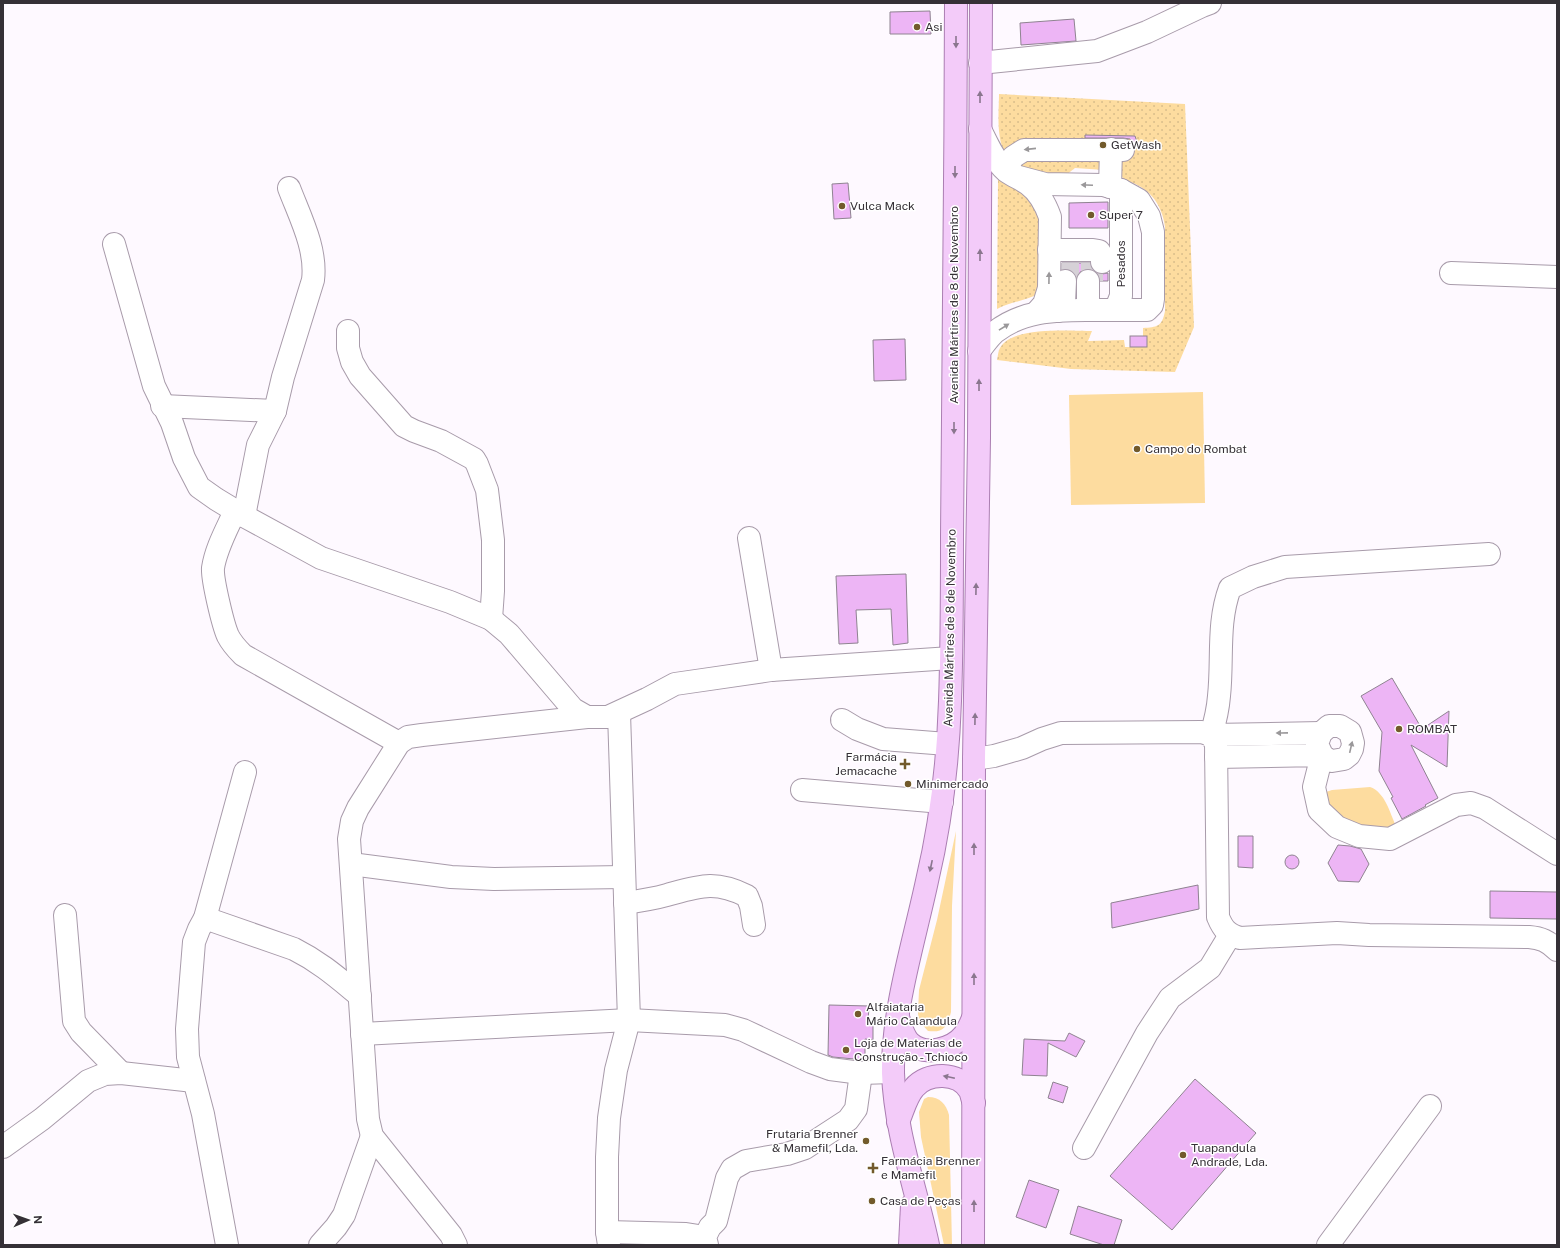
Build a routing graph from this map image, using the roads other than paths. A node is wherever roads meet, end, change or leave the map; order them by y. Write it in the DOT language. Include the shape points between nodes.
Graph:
graph roads {
  1 [pos="956,3"];
  2 [pos="982,3"];
  3 [pos="1210,3"];
  4 [pos="980,63"];
  5 [pos="980,129"];
  6 [pos="1084,140"];
  7 [pos="1062,149"];
  8 [pos="1010,173"];
  9 [pos="289,188"];
  10 [pos="1126,194"];
  11 [pos="114,244"];
  12 [pos="1081,265"];
  13 [pos="1451,273"];
  14 [pos="1557,277"];
  15 [pos="1090,310"];
  16 [pos="1036,313"];
  17 [pos="348,331"];
  18 [pos="979,351"];
  19 [pos="162,406"];
  20 [pos="275,411"];
  21 [pos="239,514"];
  22 [pos="749,538"];
  23 [pos="1489,554"];
  24 [pos="491,619"];
  25 [pos="950,658"];
  26 [pos="771,670"];
  27 [pos="619,713"];
  28 [pos="587,717"];
  29 [pos="842,720"];
  30 [pos="1321,733"];
  31 [pos="1211,735"];
  32 [pos="399,743"];
  33 [pos="947,744"];
  34 [pos="1322,755"];
  35 [pos="1216,757"];
  36 [pos="974,759"];
  37 [pos="245,772"];
  38 [pos="802,790"];
  39 [pos="942,802"];
  40 [pos="1557,854"];
  41 [pos="351,864"];
  42 [pos="624,877"];
  43 [pos="625,903"];
  44 [pos="65,915"];
  45 [pos="205,918"];
  46 [pos="754,925"];
  47 [pos="1230,935"];
  48 [pos="1557,950"];
  49 [pos="360,996"];
  50 [pos="898,1017"];
  51 [pos="974,1018"];
  52 [pos="628,1020"];
  53 [pos="362,1034"];
  54 [pos="893,1072"];
  55 [pos="121,1073"];
  56 [pos="860,1073"];
  57 [pos="194,1081"];
  58 [pos="974,1103"];
  59 [pos="1430,1106"];
  60 [pos="898,1122"];
  61 [pos="372,1136"];
  62 [pos="3,1147"];
  63 [pos="1084,1148"];
  64 [pos="912,1186"];
  65 [pos="608,1239"];
  66 [pos="706,1241"];
  67 [pos="227,1245"];
  68 [pos="320,1245"];
  69 [pos="456,1245"];
  70 [pos="910,1245"];
  71 [pos="928,1245"];
  72 [pos="974,1245"];
  73 [pos="1328,1245"];
  1 -- 25 [label="main road, Avenida Mártires de 8 de Novembro, one-way" via="954,452"];
  2 -- 4 [label="main road, Avenida Mártires de 8 de Novembro"];
  3 -- 4 [label="street" via="1147,32 1097,51"];
  5 -- 4 [label="main road, Avenida Mártires de 8 de Novembro, one-way"];
  5 -- 8 [label="street" via="990,150"];
  18 -- 5 [label="main road, Avenida Mártires de 8 de Novembro, one-way"];
  6 -- 7 [label="street" via="1071,142"];
  7 -- 8 [label="street, one-way" via="1024,150 1013,156"];
  7 -- 10 [label="street, Pesados" via="1117,149"];
  10 -- 8 [label="street, one-way" via="1103,185 1045,184"];
  8 -- 12 [label="street" via="1027,183 1039,195"];
  9 -- 20 [label="street" via="307,233 314,267 313,280"];
  10 -- 15 [label="street, Pesados" via="1143,296 1139,306"];
  11 -- 19 [label="street"];
  12 -- 15 [label="street" via="1098,304"];
  12 -- 15 [label="street" via="1064,303"];
  16 -- 12 [label="street, one-way" via="1044,304 1049,288"];
  13 -- 14 [label="street"];
  15 -- 16 [label="street"];
  18 -- 16 [label="street, one-way" via="994,333 1022,317"];
  17 -- 24 [label="street" via="348,348 360,376 404,426 441,440 474,459 477,464 487,490 493,540"];
  36 -- 18 [label="main road, Avenida Mártires de 8 de Novembro, one-way"];
  19 -- 20 [label="street"];
  19 -- 21 [label="street" via="172,423 184,458 199,487"];
  20 -- 21 [label="street" via="258,445"];
  21 -- 24 [label="street" via="321,558 450,602"];
  21 -- 32 [label="street" via="216,554 213,568 228,635 234,646 243,655"];
  22 -- 26 [label="street"];
  23 -- 31 [label="street" via="1285,567 1253,577 1230,588 1225,602 1221,637 1220,694"];
  24 -- 28 [label="street" via="509,634 573,709"];
  25 -- 26 [label="street"];
  25 -- 33 [label="main road, Avenida Mártires de 8 de Novembro"];
  26 -- 27 [label="street" via="675,684"];
  27 -- 28 [label="street" via="608,717"];
  27 -- 42 [label="street"];
  28 -- 32 [label="street" via="422,735 408,737"];
  29 -- 33 [label="street" via="883,739"];
  30 -- 31 [label="street, one-way"];
  30 -- 34 [label="street" via="1317,744"];
  34 -- 30 [label="street, one-way" via="1332,761 1344,759 1349,755 1353,743 1350,732 1340,726 1329,726"];
  31 -- 35 [label="street" via="1216,744"];
  31 -- 36 [label="street" via="1202,732 1062,733 1042,738 1022,748"];
  32 -- 41 [label="street" via="352,821 349,839"];
  33 -- 39 [label="main road, Avenida Mártires de 8 de Novembro"];
  34 -- 35 [label="street"];
  34 -- 40 [label="street" via="1314,787 1319,810 1337,827 1359,836 1390,839 1456,805 1470,803 1485,808"];
  35 -- 47 [label="street" via="1218,917"];
  51 -- 36 [label="main road, Avenida Mártires de 8 de Novembro, one-way"];
  37 -- 45 [label="street"];
  38 -- 39 [label="street"];
  39 -- 50 [label="main road, Avenida Mártires de 8 de Novembro, one-way" via="933,856"];
  41 -- 42 [label="street" via="451,877"];
  41 -- 49 [label="street"];
  42 -- 43 [label="street"];
  43 -- 46 [label="street" via="701,886 712,886 747,896"];
  43 -- 52 [label="street"];
  44 -- 55 [label="street" via="74,1021 81,1032"];
  45 -- 49 [label="street" via="300,952 317,961"];
  45 -- 57 [label="street" via="194,942 187,1029 188,1057"];
  47 -- 48 [label="street" via="1240,938 1337,932 1369,935 1529,937 1540,938"];
  47 -- 63 [label="street" via="1210,968 1170,998 1147,1033"];
  49 -- 53 [label="street"];
  50 -- 51 [label="main road" via="902,1031 910,1043 932,1051 957,1042"];
  50 -- 54 [label="main road, Avenida Mártires de 8 de Novembro"];
  51 -- 58 [label="main road, Avenida Mártires de 8 de Novembro"];
  52 -- 53 [label="street"];
  52 -- 56 [label="street" via="725,1025 743,1030 830,1069"];
  52 -- 65 [label="street" via="616,1070 609,1118"];
  53 -- 61 [label="street" via="368,1119"];
  54 -- 56 [label="street"];
  54 -- 60 [label="main road, Avenida Mártires de 8 de Novembro"];
  55 -- 57 [label="street"];
  55 -- 62 [label="street" via="105,1074 88,1080 42,1119"];
  56 -- 66 [label="street" via="856,1109 848,1120 805,1148 746,1161 732,1169 727,1178 716,1221 710,1227"];
  57 -- 67 [label="street" via="203,1114"];
  58 -- 60 [label="main road, one-way" via="970,1091 961,1082 943,1076 932,1077 922,1080 914,1088"];
  72 -- 58 [label="main road, Avenida Mártires de 8 de Novembro, one-way"];
  59 -- 73 [label="street"];
  60 -- 64 [label="main road, Avenida Mártires de 8 de Novembro"];
  61 -- 68 [label="street" via="344,1215"];
  61 -- 69 [label="street" via="451,1235"];
  64 -- 70 [label="main road"];
  64 -- 71 [label="main road, Avenida Mártires de 8 de Novembro"];
  65 -- 66 [label="street" via="686,1234"];
}
